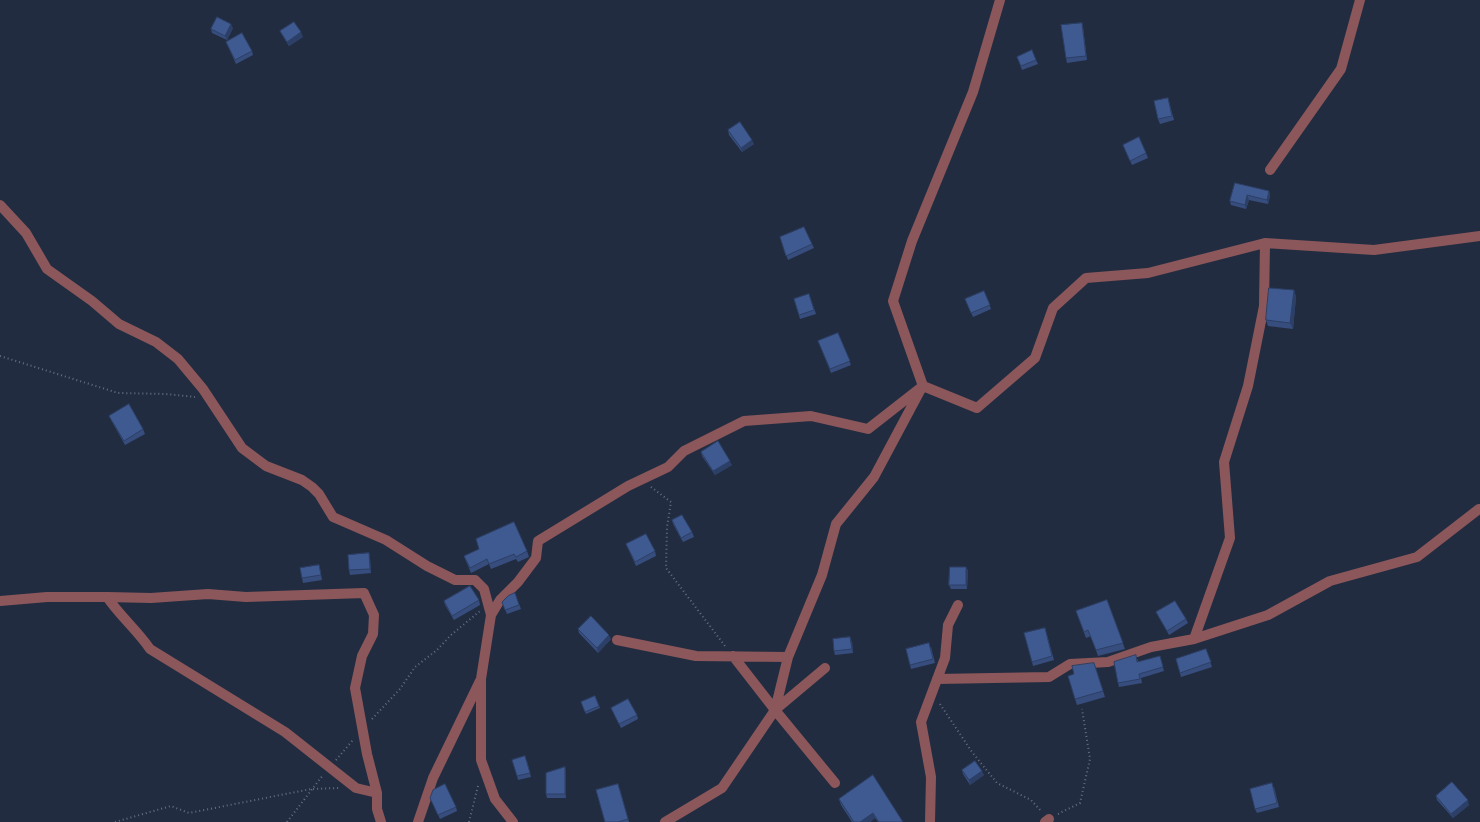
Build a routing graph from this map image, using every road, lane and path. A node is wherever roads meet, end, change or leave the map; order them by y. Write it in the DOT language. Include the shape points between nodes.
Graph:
graph roads {
  1 [pos="1000,0"];
  2 [pos="1360,0"];
  3 [pos="1270,170"];
  4 [pos="0,205"];
  5 [pos="1480,236"];
  6 [pos="1265,243"];
  7 [pos="0,356"];
  8 [pos="923,386"];
  9 [pos="209,399"];
  10 [pos="642,480"];
  11 [pos="1479,509"];
  12 [pos="107,597"];
  13 [pos="0,601"];
  14 [pos="488,604"];
  15 [pos="958,604"];
  16 [pos="490,615"];
  17 [pos="1194,639"];
  18 [pos="617,640"];
  19 [pos="732,656"];
  20 [pos="788,657"];
  21 [pos="825,668"];
  22 [pos="937,679"];
  23 [pos="481,680"];
  24 [pos="932,694"];
  25 [pos="1082,709"];
  26 [pos="775,710"];
  27 [pos="362,730"];
  28 [pos="330,767"];
  29 [pos="478,782"];
  30 [pos="835,783"];
  31 [pos="356,788"];
  32 [pos="311,789"];
  33 [pos="377,793"];
  34 [pos="1047,820"];
  35 [pos="115,822"];
  36 [pos="287,822"];
  37 [pos="381,822"];
  38 [pos="418,822"];
  39 [pos="469,822"];
  40 [pos="513,822"];
  41 [pos="665,822"];
  42 [pos="930,822"];
  1 -- 8 [label="street" via="973,92 912,241 893,301"];
  2 -- 3 [label="street" via="1341,69"];
  4 -- 9 [label="street" via="26,233 46,269 92,301 119,324 156,342 178,359"];
  5 -- 6 [label="street" via="1374,250"];
  6 -- 8 [label="street" via="1148,273 1086,278 1053,308 1035,358 976,408"];
  6 -- 17 [label="street" via="1264,306 1248,386 1224,462 1230,538"];
  7 -- 9 [label="path" via="118,393 166,394"];
  8 -- 10 [label="street" via="868,429 811,416 744,421 684,451 668,467"];
  8 -- 20 [label="street" via="874,477 836,524 822,574"];
  9 -- 14 [label="street" via="242,448 266,466 302,480 312,487 332,517 386,540 455,580 475,580 484,589"];
  10 -- 16 [label="street" via="538,541 536,558"];
  10 -- 19 [label="path" via="672,502 667,528 666,568"];
  11 -- 17 [label="street" via="1417,557 1330,581 1268,615"];
  12 -- 13 [label="street" via="47,597"];
  12 -- 27 [label="street" via="364,594 374,615 373,634 362,656 355,688"];
  12 -- 28 [label="street" via="150,649 285,732"];
  14 -- 16 [label="street"];
  14 -- 27 [label="path" via="415,667 400,689"];
  15 -- 22 [label="street" via="948,625 945,658"];
  16 -- 23 [label="street"];
  17 -- 22 [label="street" via="1151,647 1108,662 1070,664 1049,677"];
  18 -- 19 [label="street" via="696,656"];
  19 -- 20 [label="street"];
  19 -- 26 [label="street"];
  20 -- 26 [label="street"];
  21 -- 26 [label="street"];
  22 -- 24 [label="street"];
  23 -- 38 [label="street" via="433,778"];
  23 -- 40 [label="street" via="481,760 495,799"];
  24 -- 34 [label="path" via="997,783 1031,800"];
  24 -- 42 [label="street" via="921,722 931,777"];
  25 -- 34 [label="path" via="1090,759 1080,803"];
  26 -- 30 [label="street"];
  26 -- 41 [label="street" via="722,788"];
  27 -- 28 [label="path"];
  27 -- 33 [label="street"];
  28 -- 31 [label="street"];
  28 -- 32 [label="path"];
  29 -- 39 [label="path"];
  31 -- 32 [label="path"];
  31 -- 33 [label="street"];
  32 -- 35 [label="path" via="189,813 171,806"];
  32 -- 36 [label="path"];
  33 -- 37 [label="street" via="377,809"];
}
